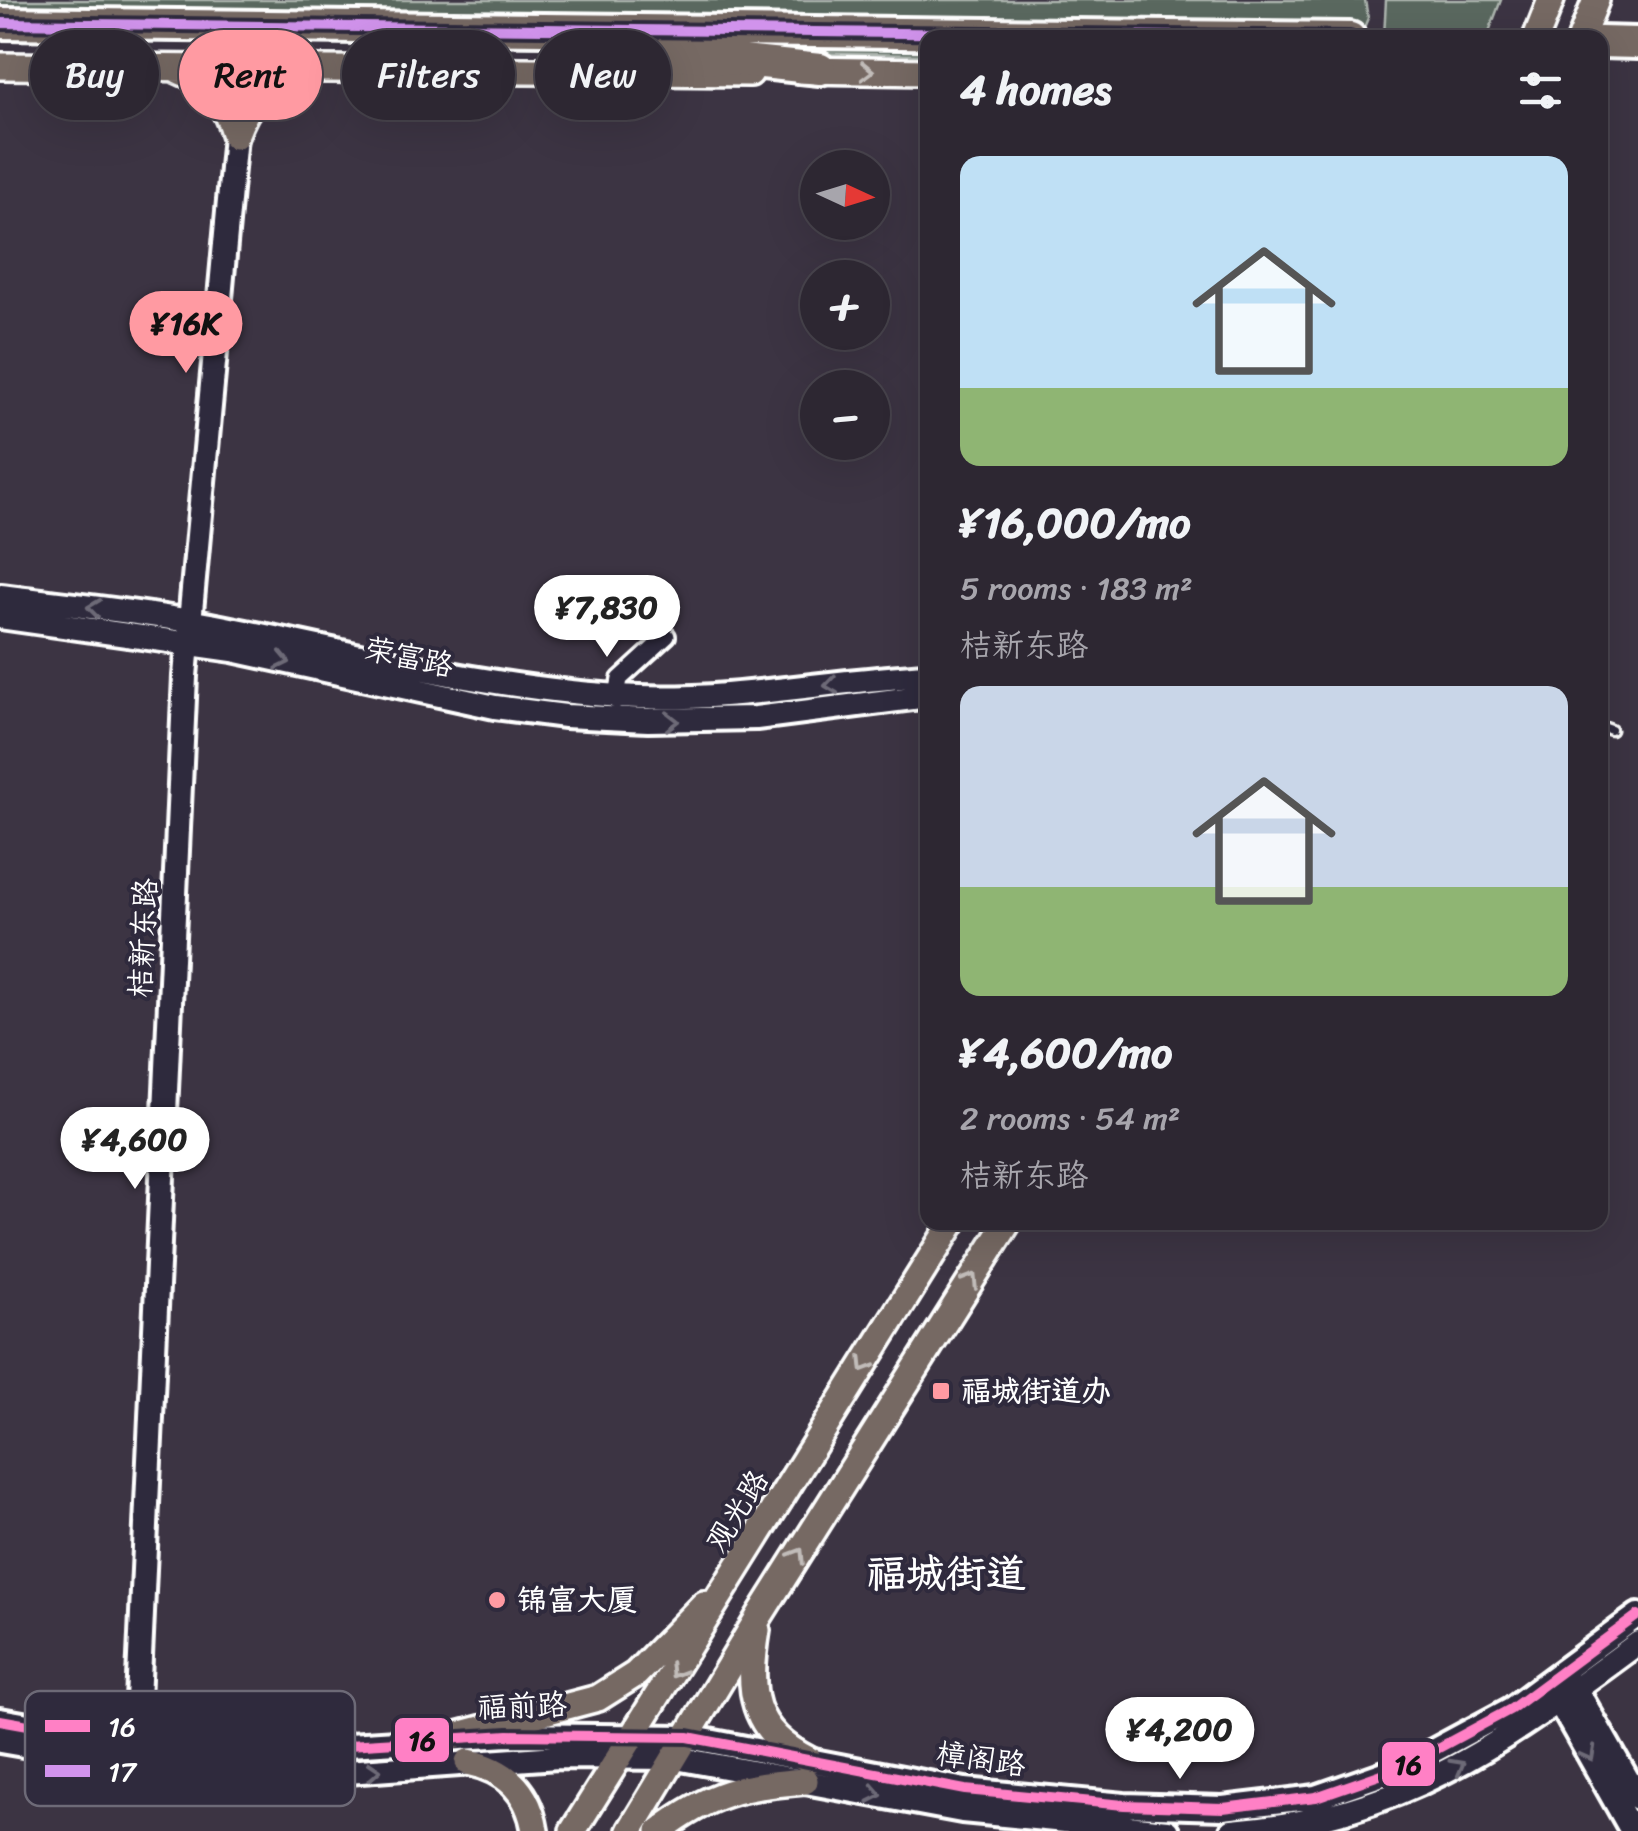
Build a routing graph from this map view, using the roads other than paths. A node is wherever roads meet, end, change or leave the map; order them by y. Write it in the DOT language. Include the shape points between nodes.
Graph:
graph roads {
  1 [pos="1551,0"];
  2 [pos="1596,0"];
  3 [pos="0,23"];
  4 [pos="430,29"];
  5 [pos="1539,30"];
  6 [pos="1584,30"];
  7 [pos="920,31"];
  8 [pos="1608,42"];
  9 [pos="1638,43"];
  10 [pos="0,66"];
  11 [pos="174,68"];
  12 [pos="179,68"];
  13 [pos="820,70"];
  14 [pos="322,72"];
  15 [pos="920,72"];
  16 [pos="243,120"];
  17 [pos="235,136"];
  18 [pos="0,596"];
  19 [pos="0,618"];
  20 [pos="188,632"];
  21 [pos="668,636"];
  22 [pos="920,676"];
  23 [pos="920,697"];
  24 [pos="616,707"];
  25 [pos="1608,729"];
  26 [pos="1611,730"];
  27 [pos="948,1230"];
  28 [pos="1003,1230"];
  29 [pos="745,1560"];
  30 [pos="760,1615"];
  31 [pos="1638,1615"];
  32 [pos="1638,1643"];
  33 [pos="1564,1688"];
  34 [pos="138,1691"];
  35 [pos="0,1720"];
  36 [pos="25,1724"];
  37 [pos="636,1735"];
  38 [pos="439,1740"];
  39 [pos="0,1741"];
  40 [pos="25,1745"];
  41 [pos="355,1747"];
  42 [pos="682,1748"];
  43 [pos="620,1760"];
  44 [pos="468,1762"];
  45 [pos="807,1770"];
  46 [pos="355,1771"];
  47 [pos="1638,1798"];
  48 [pos="536,1831"];
  49 [pos="573,1831"];
  50 [pos="630,1831"];
  51 [pos="660,1831"];
  52 [pos="1167,1831"];
  53 [pos="1232,1831"];
  54 [pos="1632,1831"];
  1 -- 5 [label="main road"];
  2 -- 6 [label="main road"];
  3 -- 4 [label="highway"];
  4 -- 7 [label="highway"];
  4 -- 13 [label="highway"];
  8 -- 9 [label="highway"];
  10 -- 11 [label="main road"];
  11 -- 12 [label="main road"];
  11 -- 17 [label="main road" via="210,89"];
  13 -- 14 [label="main road"];
  13 -- 15 [label="main road, one-way"];
  16 -- 17 [label="main road"];
  17 -- 20 [label="street, 桔新东路"];
  20 -- 18 [label="street, 荣富路, one-way"];
  19 -- 20 [label="street, 荣富路"];
  20 -- 24 [label="street, 荣富路"];
  20 -- 34 [label="street, 桔新东路"];
  21 -- 24 [label="street" via="620,679"];
  22 -- 24 [label="street, 荣富路, one-way"];
  24 -- 23 [label="street, 荣富路, one-way" via="756,718"];
  25 -- 26 [label="lane"];
  27 -- 29 [label="main road, 观光路, one-way"];
  30 -- 28 [label="main road, one-way"];
  29 -- 37 [label="main road, 观光路, one-way"];
  29 -- 38 [label="main road" via="618,1688 577,1706"];
  30 -- 42 [label="main road"];
  30 -- 45 [label="main road" via="751,1683 756,1707 768,1730"];
  31 -- 33 [label="street, 樟阁路"];
  32 -- 33 [label="street, 樟阁路"];
  33 -- 45 [label="street, 樟阁路" via="1405,1766 1269,1804 1177,1808 1059,1800"];
  33 -- 47 [label="street"];
  53 -- 33 [label="street, 樟阁路, one-way" via="1321,1821 1418,1787 1507,1738"];
  33 -- 54 [label="street, one-way"];
  35 -- 36 [label="street, 福前路"];
  37 -- 38 [label="street, 福前路"];
  37 -- 42 [label="street, 福前路"];
  37 -- 43 [label="main road, 观光路"];
  38 -- 41 [label="street, 福前路"];
  39 -- 40 [label="street, 福前路, one-way"];
  42 -- 43 [label="street, 福前路"];
  42 -- 45 [label="street, 樟阁路"];
  42 -- 50 [label="main road"];
  43 -- 44 [label="street, 福前路"];
  43 -- 49 [label="main road, 观光路"];
  46 -- 44 [label="street, 福前路, one-way"];
  44 -- 48 [label="main road" via="504,1774 518,1788"];
  45 -- 51 [label="main road" via="697,1803"];
  45 -- 52 [label="street, 樟阁路, one-way" via="962,1811"];
}
